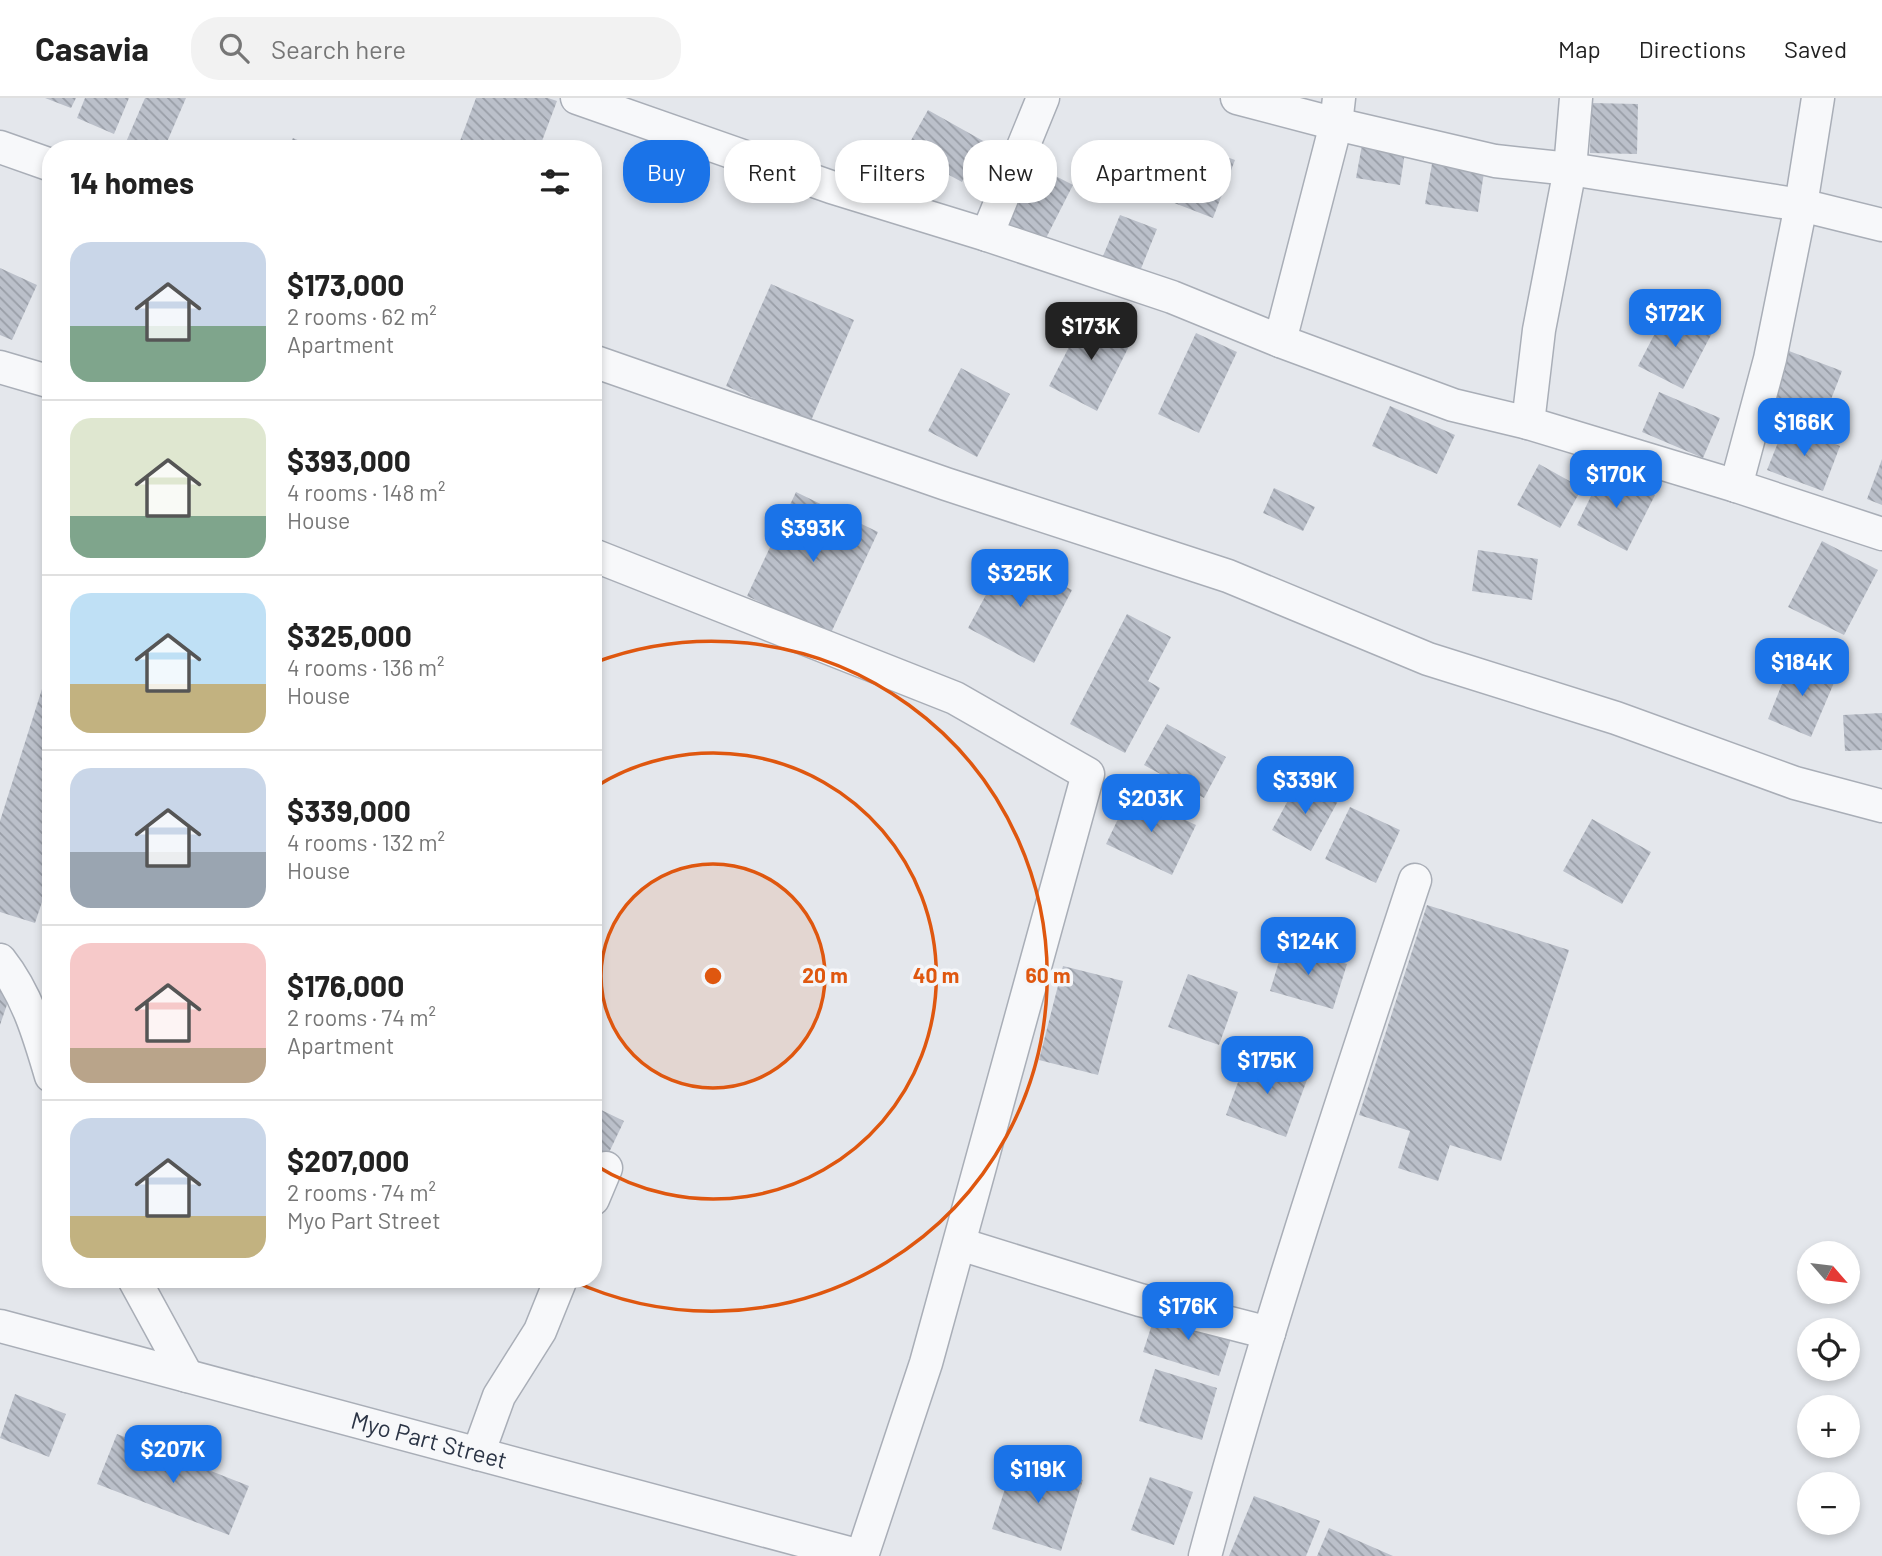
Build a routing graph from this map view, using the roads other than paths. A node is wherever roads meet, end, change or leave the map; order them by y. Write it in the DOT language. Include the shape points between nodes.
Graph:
graph roads {
  1 [pos="577,98"];
  2 [pos="1043,98"];
  3 [pos="1237,98"];
  4 [pos="1576,98"];
  5 [pos="1818,98"];
  6 [pos="1338,111"];
  7 [pos="0,147"];
  8 [pos="42,162"];
  9 [pos="1570,169"];
  10 [pos="1801,205"];
  11 [pos="1882,225"];
  12 [pos="987,235"];
  13 [pos="1280,341"];
  14 [pos="602,364"];
  15 [pos="0,367"];
  16 [pos="42,379"];
  17 [pos="1528,423"];
  18 [pos="1736,486"];
  19 [pos="1882,534"];
  20 [pos="602,559"];
  21 [pos="1882,806"];
  22 [pos="1415,880"];
  23 [pos="0,960"];
  24 [pos="42,1045"];
  25 [pos="606,1168"];
  26 [pos="602,1178"];
  27 [pos="960,1244"];
  28 [pos="139,1288"];
  29 [pos="557,1288"];
  30 [pos="0,1326"];
  31 [pos="1269,1333"];
  32 [pos="187,1376"];
  33 [pos="478,1454"];
  34 [pos="861,1556"];
  35 [pos="1205,1556"];
  1 -- 12 [label="street" via="831,187"];
  2 -- 12 [label="street"];
  3 -- 6 [label="street"];
  4 -- 9 [label="street"];
  5 -- 10 [label="street"];
  6 -- 9 [label="street" via="1495,161"];
  6 -- 13 [label="street"];
  7 -- 8 [label="street"];
  9 -- 10 [label="street"];
  9 -- 17 [label="street" via="1539,330"];
  10 -- 11 [label="street"];
  10 -- 18 [label="street" via="1770,359"];
  12 -- 13 [label="street" via="1172,298"];
  13 -- 17 [label="street" via="1453,405"];
  14 -- 21 [label="street" via="1228,576 1427,659 1616,718 1795,783"];
  15 -- 16 [label="street"];
  17 -- 18 [label="street"];
  18 -- 19 [label="street"];
  20 -- 27 [label="street" via="956,698 1088,774"];
  22 -- 31 [label="street"];
  23 -- 24 [label="street" via="36,1024"];
  25 -- 26 [label="street"];
  27 -- 31 [label="street" via="1140,1300"];
  27 -- 34 [label="street" via="926,1363"];
  28 -- 32 [label="street"];
  29 -- 33 [label="street" via="540,1331 499,1396"];
  30 -- 32 [label="street, Myo Part Street"];
  31 -- 35 [label="street"];
  32 -- 33 [label="street, Myo Part Street"];
  33 -- 34 [label="street, Myo Part Street"];
}
